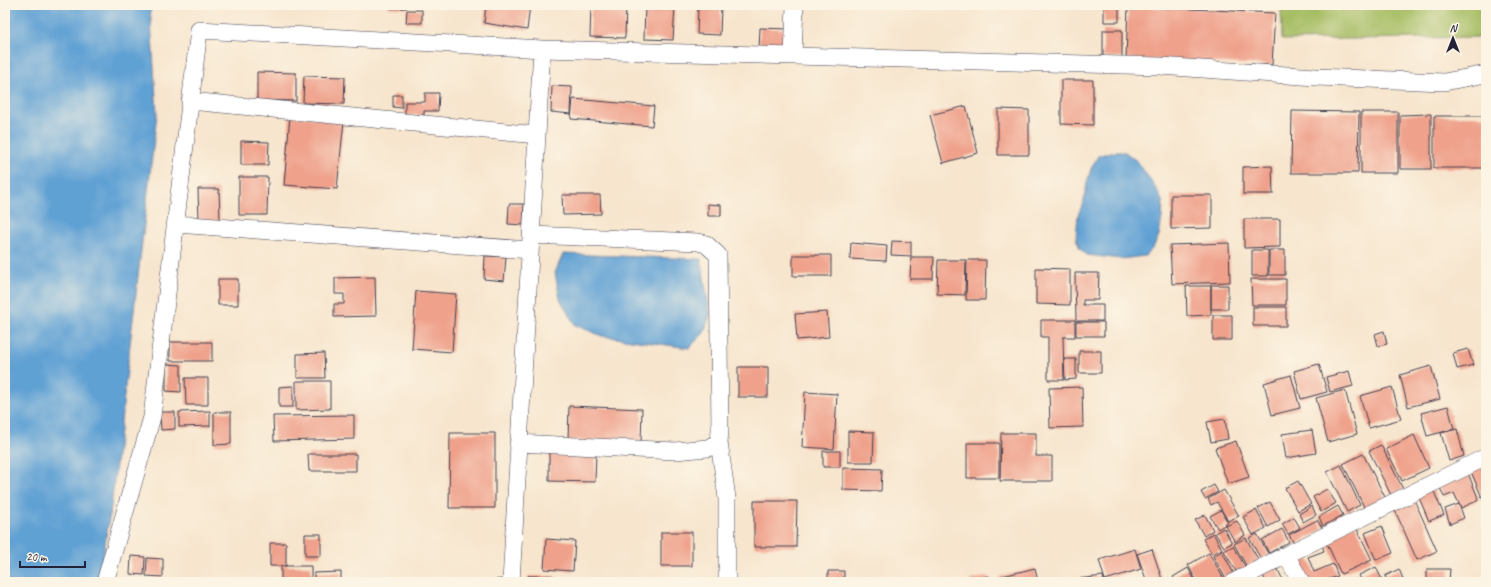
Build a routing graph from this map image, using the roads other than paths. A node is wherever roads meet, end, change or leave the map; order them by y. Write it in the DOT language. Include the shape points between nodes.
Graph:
graph roads {
  1 [pos="794,5"];
  2 [pos="542,49"];
  3 [pos="793,56"];
  4 [pos="1486,74"];
  5 [pos="190,101"];
  6 [pos="536,135"];
  7 [pos="176,224"];
  8 [pos="530,242"];
  9 [pos="719,442"];
  10 [pos="518,443"];
  11 [pos="1486,457"];
  12 [pos="1286,555"];
  13 [pos="106,582"];
  14 [pos="511,582"];
  15 [pos="726,582"];
  16 [pos="1234,582"];
  17 [pos="1301,582"];
  1 -- 3 [label="street"];
  2 -- 3 [label="street"];
  2 -- 5 [label="street" via="199,30"];
  2 -- 6 [label="street"];
  3 -- 4 [label="street" via="1160,66 1316,77 1444,82"];
  5 -- 6 [label="street"];
  5 -- 7 [label="street"];
  6 -- 8 [label="street"];
  7 -- 8 [label="street"];
  7 -- 13 [label="street" via="152,417"];
  8 -- 9 [label="street" via="698,242 706,244 718,255"];
  8 -- 10 [label="street"];
  9 -- 10 [label="street" via="708,448 675,451"];
  9 -- 15 [label="street" via="727,498"];
  10 -- 14 [label="street"];
  11 -- 12 [label="street"];
  12 -- 16 [label="street"];
  12 -- 17 [label="street"];
}
